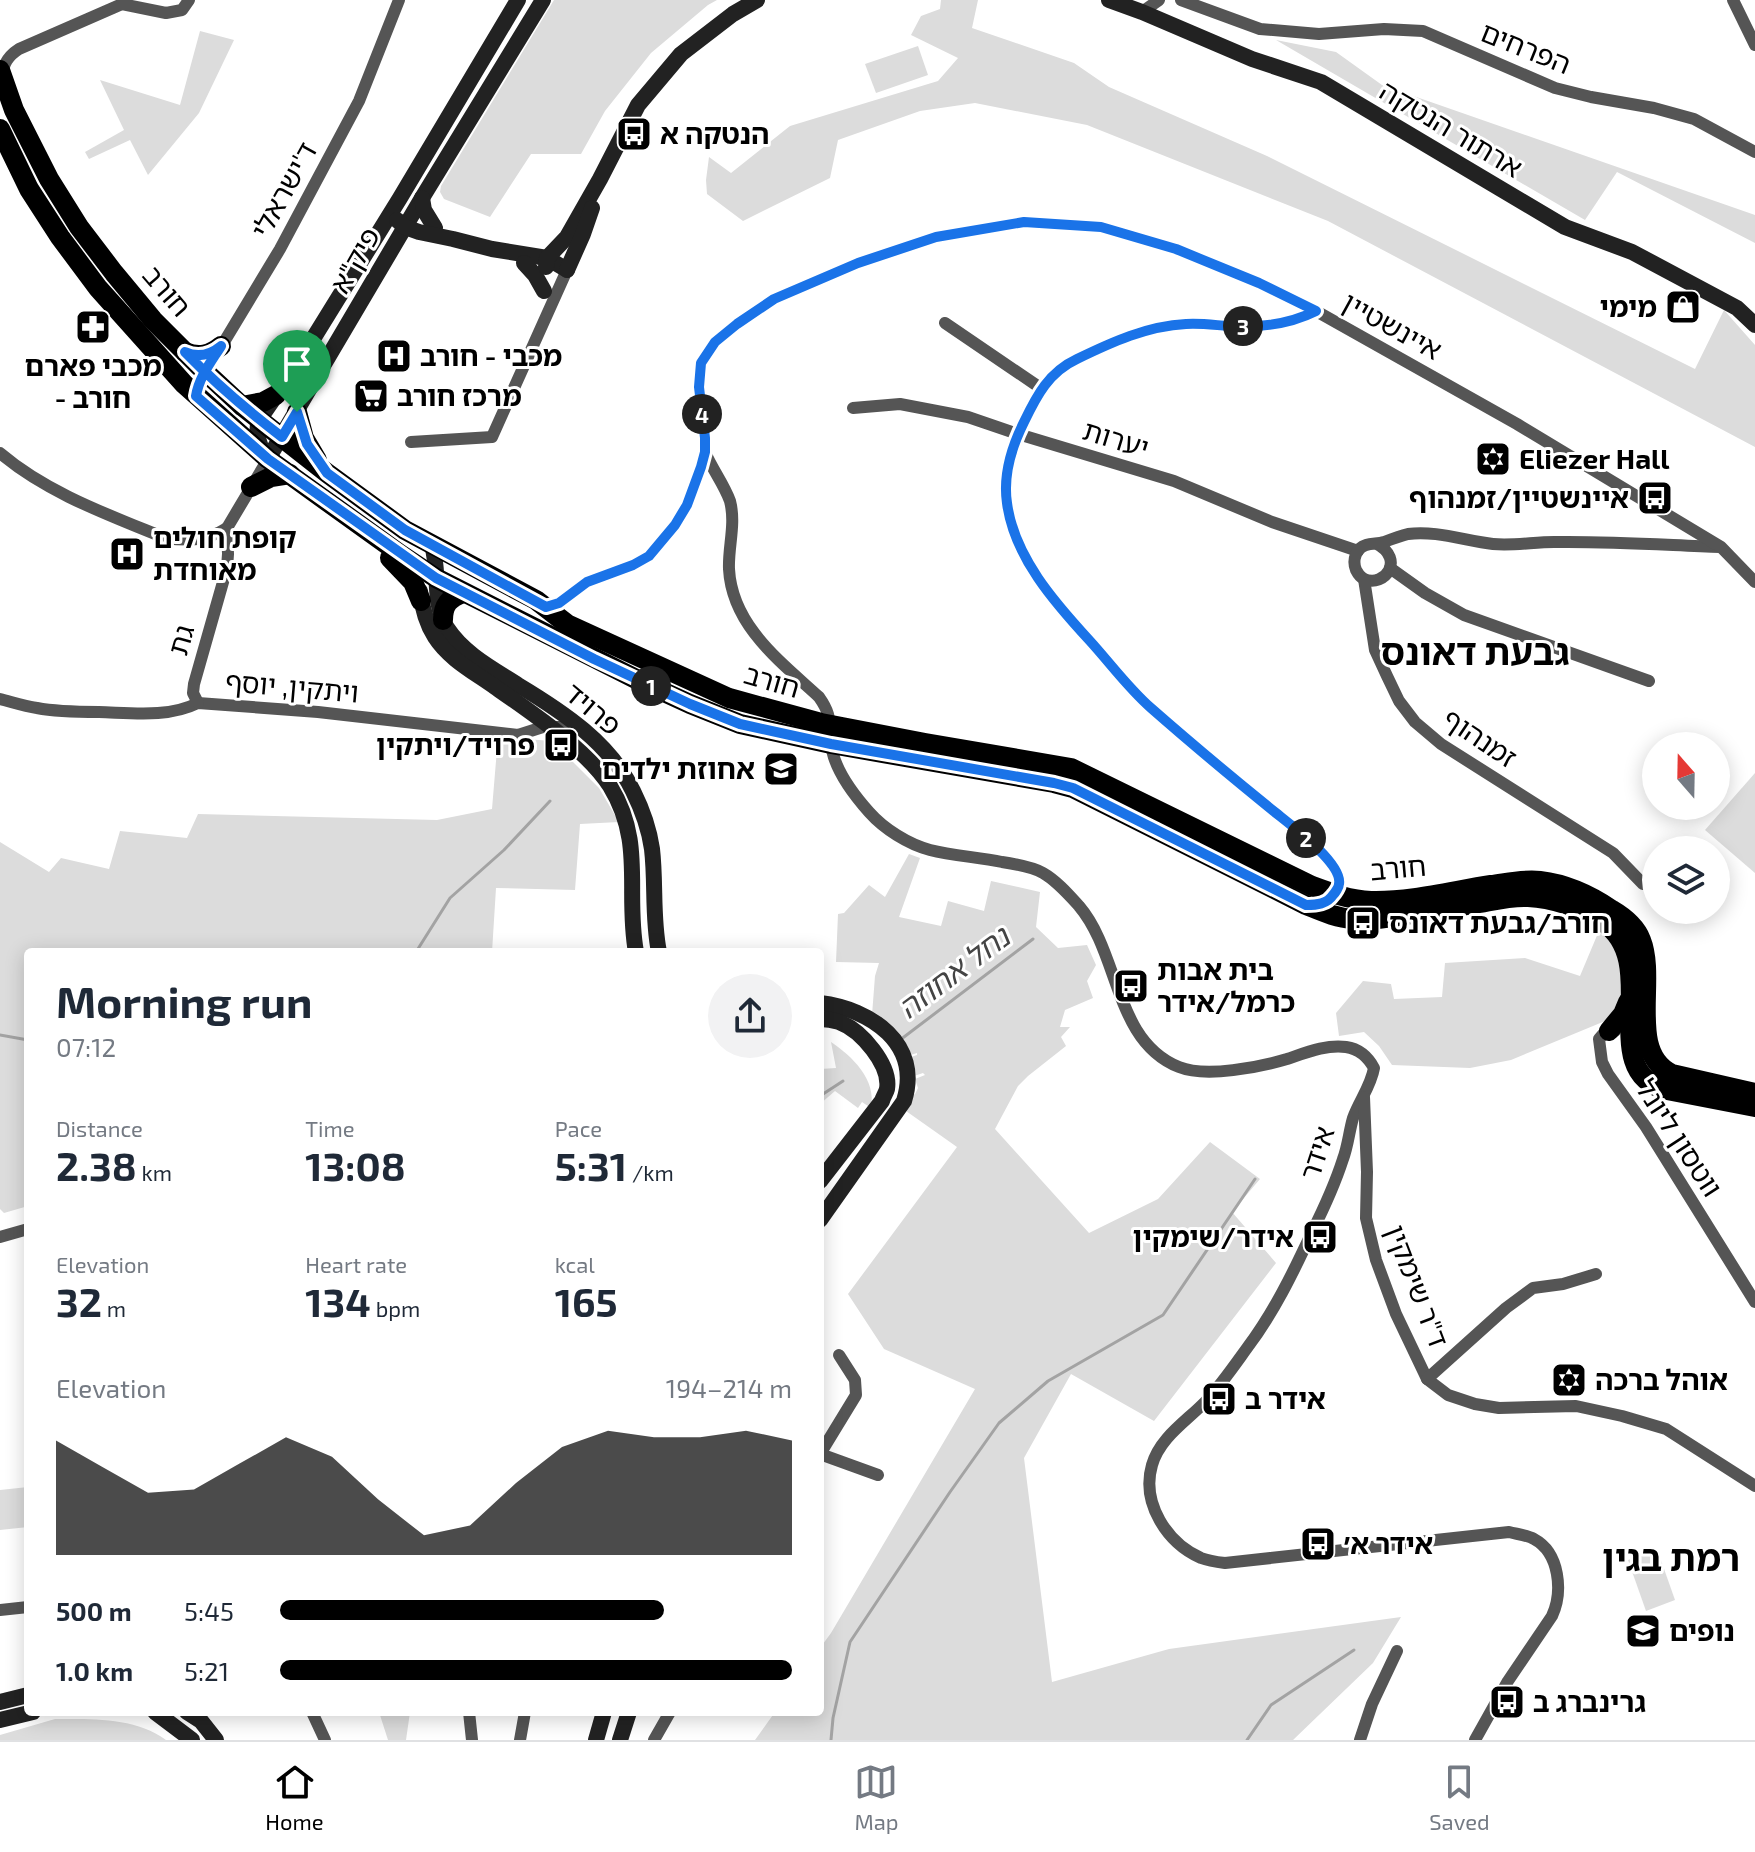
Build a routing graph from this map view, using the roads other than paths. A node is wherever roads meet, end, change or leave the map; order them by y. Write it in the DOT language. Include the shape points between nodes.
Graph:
graph roads {
  1 [pos="189,0"];
  2 [pos="399,0"];
  3 [pos="518,0"];
  4 [pos="543,0"];
  5 [pos="757,0"];
  6 [pos="1109,0"];
  7 [pos="1159,0"];
  8 [pos="1181,0"];
  9 [pos="1733,0"];
  10 [pos="1142,12"];
  11 [pos="1755,45"];
  12 [pos="2,87"];
  13 [pos="2,135"];
  14 [pos="1755,152"];
  15 [pos="600,179"];
  16 [pos="422,198"];
  17 [pos="391,213"];
  18 [pos="408,222"];
  19 [pos="435,228"];
  20 [pos="453,239"];
  21 [pos="492,249"];
  22 [pos="524,263"];
  23 [pos="547,263"];
  24 [pos="567,270"];
  25 [pos="544,291"];
  26 [pos="1316,311"];
  27 [pos="543,321"];
  28 [pos="945,323"];
  29 [pos="1755,325"];
  30 [pos="221,346"];
  31 [pos="185,352"];
  32 [pos="205,372"];
  33 [pos="1042,389"];
  34 [pos="276,395"];
  35 [pos="196,396"];
  36 [pos="242,406"];
  37 [pos="853,408"];
  38 [pos="297,412"];
  39 [pos="258,427"];
  40 [pos="1018,434"];
  41 [pos="282,437"];
  42 [pos="411,442"];
  43 [pos="705,452"];
  44 [pos="0,453"];
  45 [pos="268,459"];
  46 [pos="327,473"];
  47 [pos="290,474"];
  48 [pos="251,487"];
  49 [pos="357,523"];
  50 [pos="227,528"];
  51 [pos="1377,544"];
  52 [pos="1721,547"];
  53 [pos="1358,551"];
  54 [pos="432,564"];
  55 [pos="1390,568"];
  56 [pos="1364,579"];
  57 [pos="1755,582"];
  58 [pos="463,593"];
  59 [pos="421,601"];
  60 [pos="546,607"];
  61 [pos="443,620"];
  62 [pos="567,624"];
  63 [pos="1649,681"];
  64 [pos="0,699"];
  65 [pos="198,703"];
  66 [pos="550,726"];
  67 [pos="580,727"];
  68 [pos="831,734"];
  69 [pos="1642,883"];
  70 [pos="1337,887"];
  71 [pos="1306,905"];
  72 [pos="635,948"];
  73 [pos="659,948"];
  74 [pos="824,1003"];
  75 [pos="824,1020"];
  76 [pos="1628,1031"];
  77 [pos="1755,1093"];
  78 [pos="1364,1095"];
  79 [pos="1755,1107"];
  80 [pos="824,1176"];
  81 [pos="824,1214"];
  82 [pos="24,1230"];
  83 [pos="0,1237"];
  84 [pos="1596,1274"];
  85 [pos="1755,1302"];
  86 [pos="839,1355"];
  87 [pos="1427,1379"];
  88 [pos="824,1447"];
  89 [pos="824,1455"];
  90 [pos="878,1475"];
  91 [pos="1755,1486"];
  92 [pos="24,1607"];
  93 [pos="0,1610"];
  94 [pos="1397,1651"];
  95 [pos="24,1696"];
  96 [pos="0,1702"];
  97 [pos="24,1714"];
  98 [pos="160,1716"];
  99 [pos="193,1716"];
  100 [pos="314,1716"];
  101 [pos="469,1716"];
  102 [pos="524,1716"];
  103 [pos="603,1716"];
  104 [pos="628,1716"];
  105 [pos="668,1716"];
  106 [pos="0,1720"];
  107 [pos="192,1740"];
  108 [pos="216,1740"];
  109 [pos="325,1740"];
  110 [pos="472,1740"];
  111 [pos="520,1740"];
  112 [pos="596,1740"];
  113 [pos="620,1740"];
  114 [pos="654,1740"];
  115 [pos="1360,1740"];
  116 [pos="1475,1740"];
  1 -- 12 [label="street" via="182,10 166,13 122,4 19,49 3,69"];
  2 -- 30 [label="street, ד'ישראלי" via="359,101"];
  3 -- 17 [label="main road, פיק\"א"];
  4 -- 16 [label="main road, פיק\"א"];
  5 -- 15 [label="main road" via="681,54 638,105"];
  6 -- 10 [label="main road, ארתור הנטקה"];
  7 -- 10 [label="street"];
  8 -- 14 [label="street, הפרחים" via="1260,29 1319,34 1423,31 1555,88 1694,119"];
  9 -- 11 [label="street"];
  10 -- 29 [label="main road, ארתור הנטקה" via="1321,82 1565,227 1632,252 1737,308"];
  12 -- 31 [label="main road, חורב" via="79,227"];
  13 -- 35 [label="main road, חורב" via="29,189 79,263"];
  15 -- 23 [label="main road"];
  15 -- 24 [label="main road"];
  16 -- 18 [label="main road, פיק\"א"];
  16 -- 19 [label="main road"];
  17 -- 18 [label="main road"];
  17 -- 34 [label="main road, פיק\"א"];
  18 -- 19 [label="main road"];
  18 -- 20 [label="main road" via="419,232"];
  18 -- 38 [label="main road, פיק\"א"];
  19 -- 20 [label="main road"];
  20 -- 21 [label="main road"];
  21 -- 22 [label="main road"];
  21 -- 23 [label="main road"];
  22 -- 23 [label="main road"];
  22 -- 25 [label="main road"];
  23 -- 24 [label="main road"];
  23 -- 25 [label="street"];
  24 -- 27 [label="street"];
  25 -- 27 [label="street"];
  26 -- 33 [label="street" via="1297,321 1264,326 1187,324 1146,330 1073,361"];
  26 -- 43 [label="street, איינשטיין" via="1176,249 1101,227 1024,222 936,237 774,299 715,342 701,363"];
  26 -- 52 [label="street, איינשטיין"];
  27 -- 42 [label="street" via="492,437"];
  28 -- 33 [label="street"];
  30 -- 31 [label="main road" via="206,355"];
  30 -- 32 [label="street, ד'ישראלי"];
  31 -- 32 [label="main road, חורב"];
  32 -- 35 [label="street, ד'ישראלי"];
  32 -- 36 [label="main road, חורב"];
  33 -- 40 [label="street"];
  34 -- 36 [label="main road"];
  34 -- 39 [label="main road, פיק\"א"];
  35 -- 39 [label="main road"];
  35 -- 45 [label="main road, חורב"];
  36 -- 39 [label="main road, חורב"];
  37 -- 40 [label="street, יערות" via="900,404 968,417"];
  38 -- 41 [label="main road, פיק\"א"];
  38 -- 46 [label="main road" via="307,444"];
  39 -- 41 [label="main road, חורב"];
  39 -- 45 [label="main road" via="259,444"];
  40 -- 53 [label="street, יערות" via="1174,481"];
  40 -- 70 [label="street" via="1005,479 1007,504 1015,536 1037,576 1149,707 1308,840 1333,868"];
  41 -- 45 [label="main road, פיק\"א"];
  41 -- 46 [label="main road, חורב"];
  43 -- 60 [label="street, איינשטיין" via="687,505 649,556 587,582"];
  43 -- 68 [label="street" via="729,501 730,577 741,611 749,628 819,697 829,714"];
  44 -- 50 [label="street" via="49,487 165,538 203,539"];
  45 -- 47 [label="main road, חורב"];
  45 -- 48 [label="street"];
  46 -- 54 [label="main road, חורב" via="405,530"];
  47 -- 48 [label="main road"];
  47 -- 49 [label="main road, חורב"];
  48 -- 50 [label="street"];
  49 -- 54 [label="main road, חורב"];
  49 -- 59 [label="main road" via="407,575"];
  50 -- 65 [label="street, גת" via="227,568 194,684"];
  51 -- 52 [label="street" via="1408,534 1494,545"];
  51 -- 53 [label="street"];
  51 -- 55 [label="street" via="1390,555"];
  52 -- 57 [label="street, איינשטיין"];
  53 -- 56 [label="street" via="1354,565"];
  54 -- 58 [label="main road, חורב"];
  54 -- 59 [label="main road, פרויד" via="420,583"];
  54 -- 60 [label="main road, חורב"];
  54 -- 61 [label="main road, פרויד"];
  54 -- 62 [label="main road"];
  55 -- 56 [label="street" via="1378,579"];
  55 -- 63 [label="street" via="1464,615"];
  56 -- 69 [label="street, זמנהוף" via="1375,650 1415,722 1441,744 1613,853"];
  58 -- 61 [label="main road" via="449,601"];
  58 -- 68 [label="main road, חורב" via="740,724"];
  59 -- 66 [label="main road, פרויד" via="436,639 454,657"];
  60 -- 62 [label="main road, חורב"];
  61 -- 67 [label="main road, פרויד" via="468,652"];
  62 -- 68 [label="main road, חורב" via="729,698 802,719"];
  64 -- 65 [label="street, ויתקין, יוסף" via="37,708 143,714"];
  65 -- 66 [label="street, ויתקין, יוסף" via="518,735"];
  66 -- 67 [label="street, ויתקין, יוסף"];
  66 -- 72 [label="main road, פרויד" via="609,784 625,817 632,854"];
  67 -- 73 [label="main road, פרויד" via="610,755 641,808 652,850"];
  68 -- 70 [label="main road, חורב" via="925,743 1071,768 1312,886"];
  68 -- 71 [label="main road, חורב" via="1073,788"];
  68 -- 78 [label="street, אידר" via="842,774 858,798 904,839 930,850 1044,873 1063,889 1096,930 1137,1031 1166,1061 1192,1071 1215,1071 1348,1047 1368,1058 1374,1068"];
  70 -- 71 [label="street" via="1326,902"];
  70 -- 76 [label="main road, חורב" via="1382,901 1525,880 1562,885 1599,901 1629,923 1641,938 1646,958 1647,972"];
  71 -- 76 [label="main road, חורב" via="1353,919 1382,919 1513,897 1566,904 1620,937 1631,971"];
  74 -- 81 [label="main road" via="863,1014 882,1028 901,1053 908,1079 904,1101"];
  75 -- 80 [label="main road" via="841,1023 874,1051 887,1089"];
  76 -- 77 [label="main road" via="1663,1070"];
  76 -- 79 [label="main road" via="1638,1070 1655,1087"];
  76 -- 85 [label="street, ווטסון ליונל" via="1605,1032 1599,1039 1602,1062"];
  78 -- 87 [label="street, ד\"ר שימקין" via="1366,1218 1396,1314"];
  78 -- 116 [label="street, אידר" via="1336,1180 1284,1292 1207,1400 1163,1442 1152,1465 1152,1502 1169,1536 1184,1549 1225,1563 1509,1532 1535,1539 1551,1555 1558,1580 1556,1607"];
  82 -- 83 [label="street"];
  84 -- 87 [label="street" via="1533,1288"];
  86 -- 88 [label="street" via="855,1380 856,1395"];
  87 -- 91 [label="street, ד\"ר שימקין" via="1448,1395 1475,1404 1576,1406 1666,1429"];
  89 -- 90 [label="street"];
  92 -- 93 [label="street"];
  94 -- 115 [label="street"];
  95 -- 96 [label="main road"];
  97 -- 106 [label="main road"];
  98 -- 107 [label="main road"];
  99 -- 108 [label="main road"];
  100 -- 109 [label="street"];
  101 -- 110 [label="street"];
  102 -- 111 [label="street"];
  103 -- 112 [label="main road"];
  104 -- 113 [label="main road"];
  105 -- 114 [label="street"];
}
